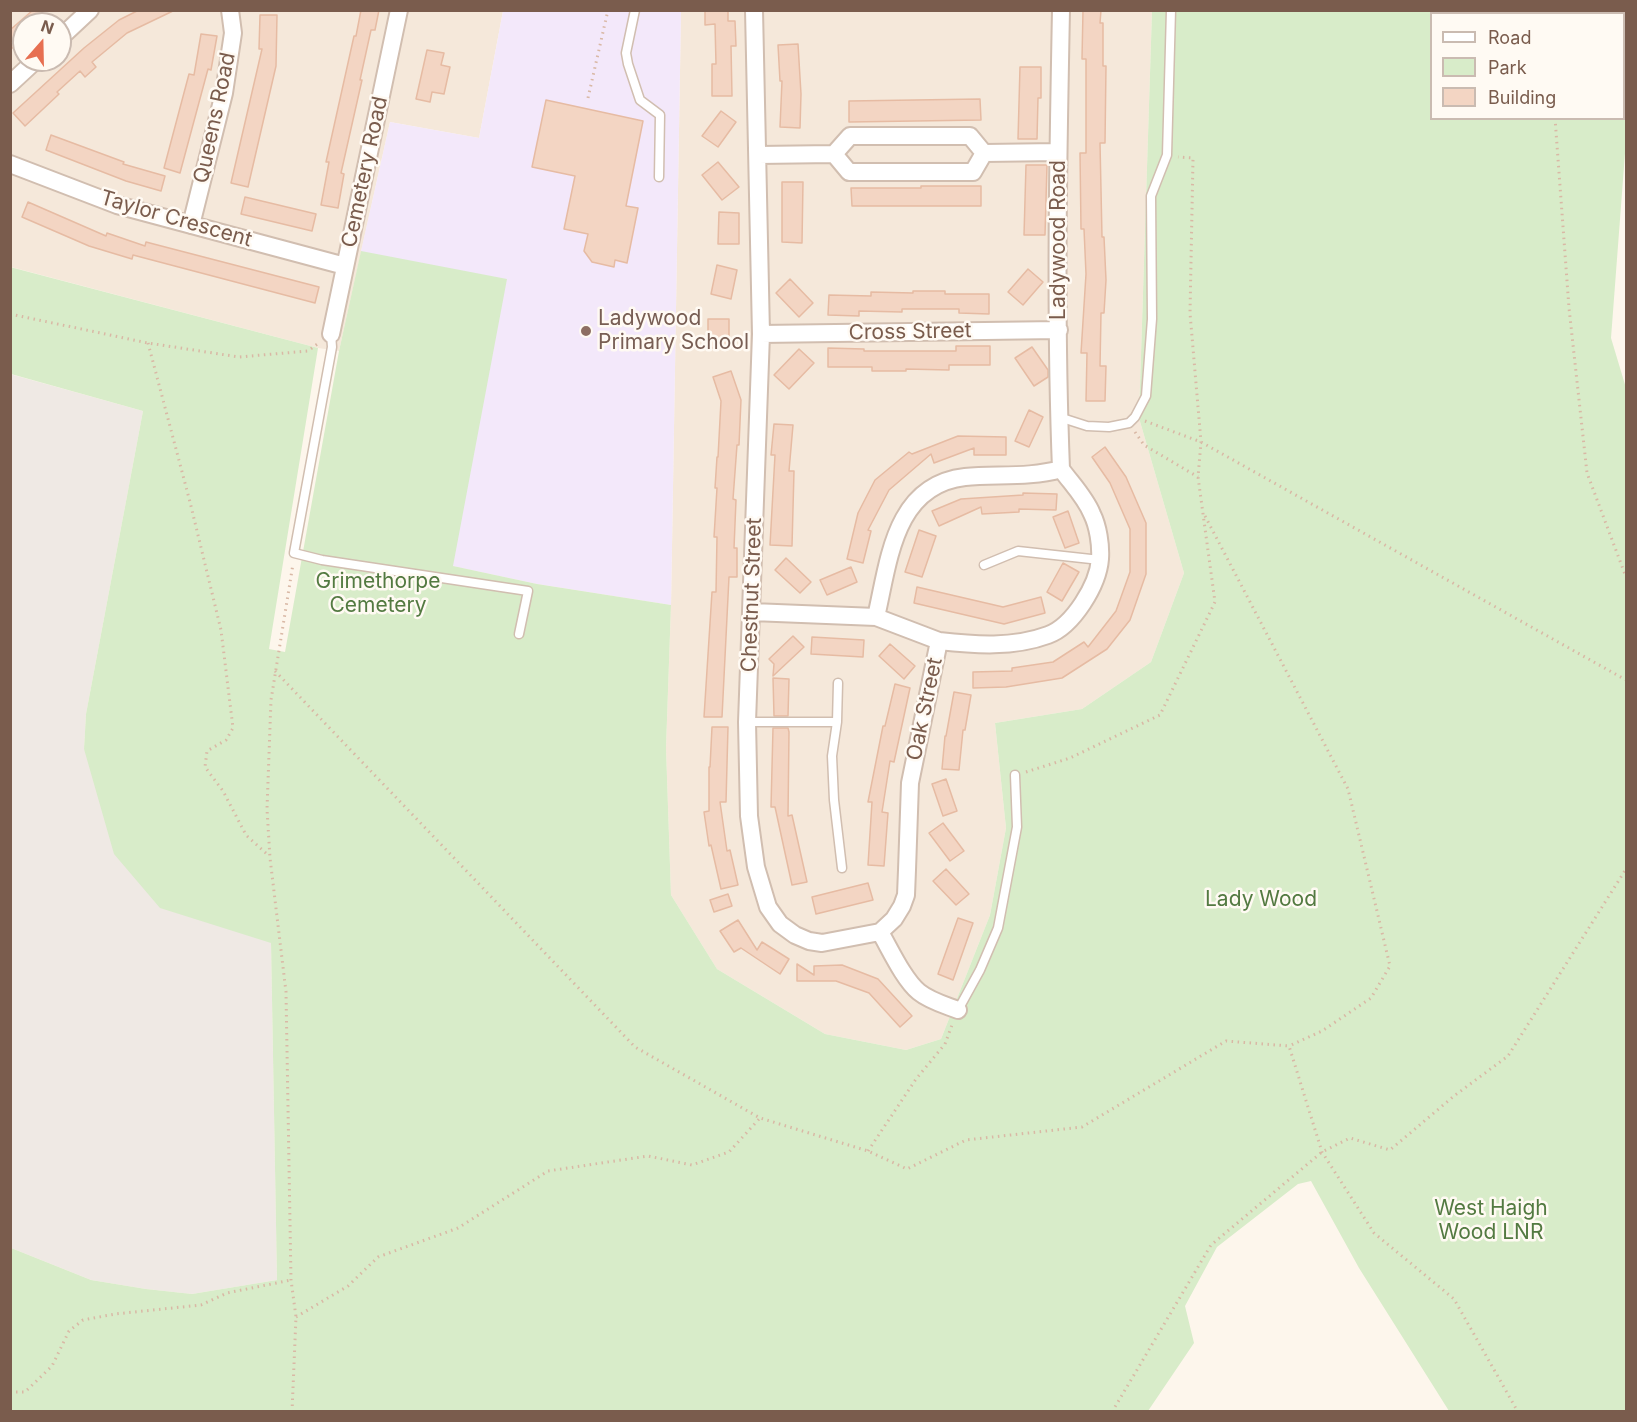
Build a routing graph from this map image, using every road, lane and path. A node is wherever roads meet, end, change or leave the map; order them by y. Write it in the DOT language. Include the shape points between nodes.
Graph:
graph roads {
  1 [pos="90,10"];
  2 [pos="230,10"];
  3 [pos="399,10"];
  4 [pos="609,10"];
  5 [pos="635,10"];
  6 [pos="754,10"];
  7 [pos="1061,10"];
  8 [pos="1171,10"];
  9 [pos="72,27"];
  10 [pos="23,72"];
  11 [pos="10,84"];
  12 [pos="588,98"];
  13 [pos="1555,120"];
  14 [pos="1058,152"];
  15 [pos="984,153"];
  16 [pos="758,154"];
  17 [pos="834,154"];
  18 [pos="1167,155"];
  19 [pos="10,164"];
  20 [pos="659,177"];
  21 [pos="191,225"];
  22 [pos="345,266"];
  23 [pos="10,314"];
  24 [pos="1059,330"];
  25 [pos="331,334"];
  26 [pos="761,334"];
  27 [pos="148,343"];
  28 [pos="1059,417"];
  29 [pos="1132,420"];
  30 [pos="1201,442"];
  31 [pos="1061,469"];
  32 [pos="1198,477"];
  33 [pos="1203,512"];
  34 [pos="294,553"];
  35 [pos="1100,560"];
  36 [pos="984,565"];
  37 [pos="1626,577"];
  38 [pos="752,612"];
  39 [pos="876,617"];
  40 [pos="519,634"];
  41 [pos="939,642"];
  42 [pos="275,671"];
  43 [pos="1626,680"];
  44 [pos="838,683"];
  45 [pos="747,722"];
  46 [pos="837,722"];
  47 [pos="1015,775"];
  48 [pos="270,858"];
  49 [pos="842,868"];
  50 [pos="1626,869"];
  51 [pos="880,932"];
  52 [pos="958,1010"];
  53 [pos="1289,1046"];
  54 [pos="760,1118"];
  55 [pos="868,1151"];
  56 [pos="1322,1152"];
  57 [pos="291,1280"];
  58 [pos="296,1317"];
  59 [pos="10,1392"];
  60 [pos="292,1412"];
  61 [pos="1112,1412"];
  62 [pos="1518,1412"];
  1 -- 9 [label="street"];
  2 -- 21 [label="street, Queens Road" via="233,33 224,93"];
  3 -- 22 [label="street, Cemetery Road"];
  4 -- 12 [label="path"];
  5 -- 20 [label="lane" via="626,53 640,100 660,115"];
  6 -- 16 [label="street, Chestnut Street"];
  7 -- 14 [label="street, Ladywood Road"];
  8 -- 18 [label="lane"];
  10 -- 11 [label="street"];
  13 -- 37 [label="path" via="1569,308 1587,472"];
  14 -- 15 [label="street"];
  14 -- 24 [label="street, Ladywood Road"];
  15 -- 17 [label="street" via="969,136 850,136"];
  15 -- 17 [label="street" via="973,172 849,172"];
  16 -- 17 [label="street"];
  16 -- 26 [label="street, Chestnut Street"];
  18 -- 29 [label="lane" via="1151,196 1152,319 1146,396"];
  18 -- 30 [label="path" via="1192,159 1190,313"];
  19 -- 21 [label="street, Taylor Crescent" via="117,205"];
  21 -- 22 [label="street, Taylor Crescent"];
  22 -- 25 [label="street, Cemetery Road"];
  23 -- 27 [label="path"];
  24 -- 26 [label="street, Cross Street"];
  24 -- 28 [label="street, Ladywood Road"];
  25 -- 27 [label="path" via="308,351 239,357"];
  25 -- 34 [label="lane" via="332,347"];
  26 -- 38 [label="street, Chestnut Street"];
  27 -- 48 [label="path" via="221,630 233,728 226,740 207,751 205,767 223,791 246,836"];
  28 -- 29 [label="lane" via="1087,426 1109,427"];
  28 -- 31 [label="street, Ladywood Road"];
  29 -- 30 [label="path"];
  29 -- 32 [label="path" via="1144,445"];
  30 -- 32 [label="path"];
  30 -- 43 [label="path"];
  31 -- 35 [label="street, Oak Street" via="1092,514"];
  31 -- 39 [label="street" via="1041,474 964,477 925,491 896,530"];
  32 -- 33 [label="path"];
  33 -- 47 [label="path" via="1215,602 1160,715 1070,758"];
  33 -- 53 [label="path" via="1348,789 1390,966 1371,998 1322,1031"];
  34 -- 40 [label="lane" via="528,591"];
  34 -- 42 [label="path"];
  35 -- 36 [label="lane" via="1018,551"];
  35 -- 41 [label="street, Oak Street" via="1095,579 1072,620 1051,635 994,644"];
  38 -- 39 [label="street"];
  38 -- 45 [label="street, Chestnut Street"];
  39 -- 41 [label="street"];
  41 -- 51 [label="street, Oak Street" via="910,783 906,895 894,919"];
  42 -- 48 [label="path" via="267,809"];
  42 -- 54 [label="path" via="636,1047"];
  44 -- 46 [label="lane"];
  45 -- 46 [label="lane"];
  45 -- 51 [label="street, Chestnut Street" via="749,816 756,867 768,907 788,930 809,941 822,943"];
  46 -- 49 [label="lane" via="832,756"];
  47 -- 52 [label="lane" via="1017,827 998,928"];
  48 -- 57 [label="path" via="286,992"];
  50 -- 56 [label="path" via="1508,1056 1390,1150 1350,1138"];
  51 -- 52 [label="street" via="918,991"];
  52 -- 55 [label="path" via="945,1044 916,1079"];
  53 -- 55 [label="path" via="1226,1041 1082,1127 966,1140 907,1169"];
  53 -- 56 [label="path"];
  54 -- 55 [label="path"];
  54 -- 58 [label="path" via="729,1152 692,1165 648,1156 548,1171 458,1228 378,1257 348,1286"];
  56 -- 61 [label="path" via="1211,1245"];
  56 -- 62 [label="path" via="1374,1233 1454,1299"];
  57 -- 58 [label="path"];
  57 -- 59 [label="path" via="227,1293 201,1305 84,1320 69,1331 52,1366 25,1392"];
  58 -- 60 [label="path"];
}
